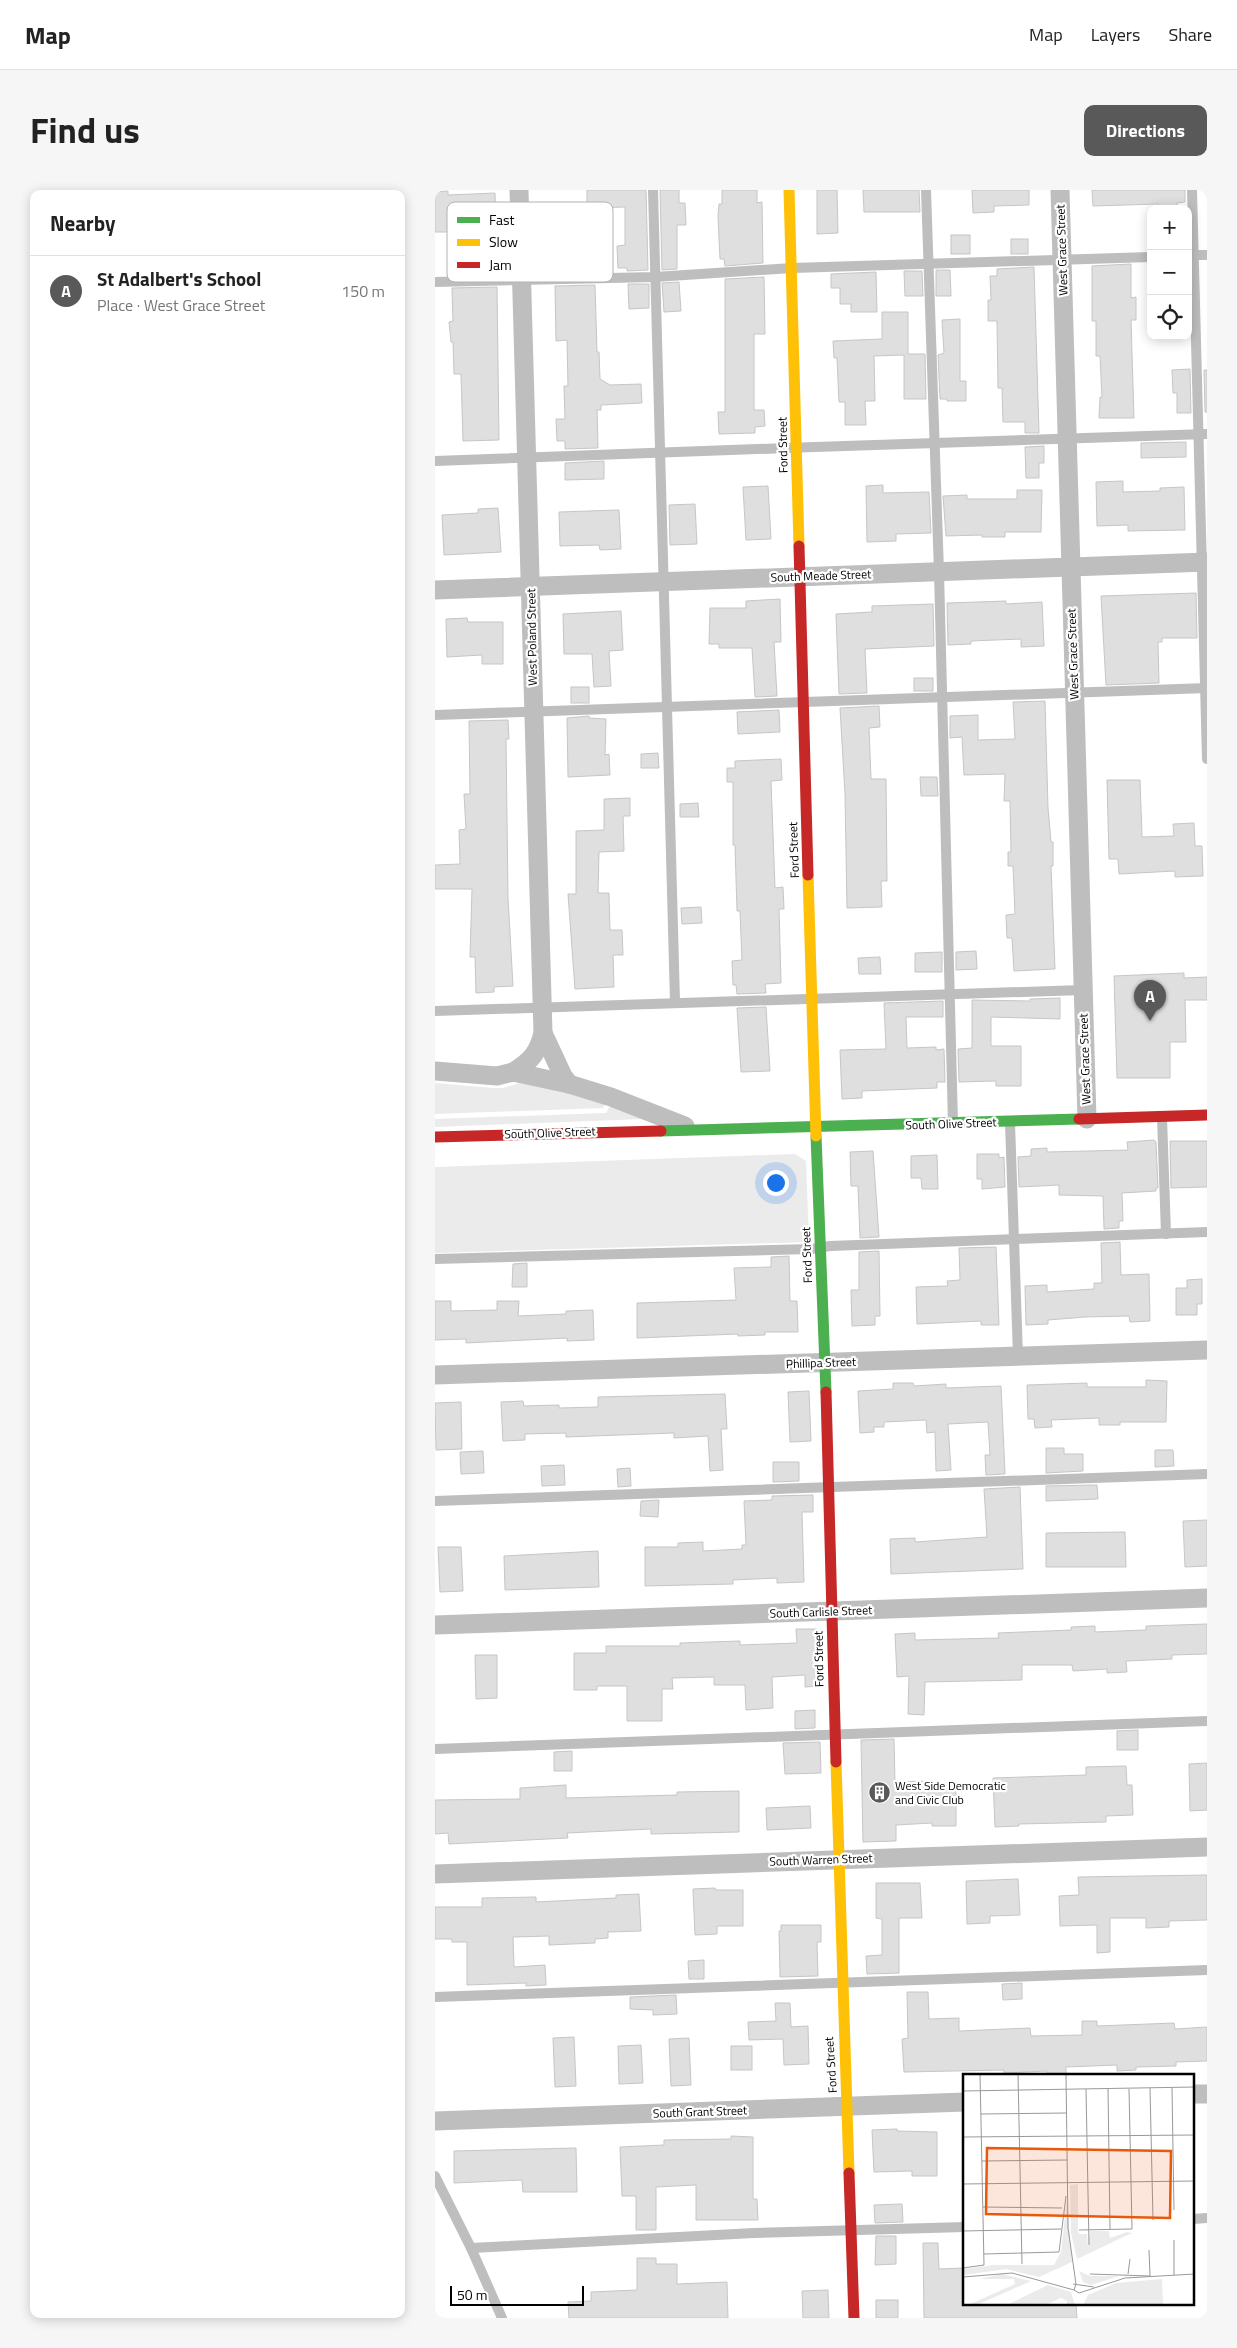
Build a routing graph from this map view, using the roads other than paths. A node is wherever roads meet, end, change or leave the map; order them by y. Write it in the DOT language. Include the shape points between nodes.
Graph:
graph roads {
  1 [pos="653,190"];
  2 [pos="789,190"];
  3 [pos="926,190"];
  4 [pos="1060,190"];
  5 [pos="1192,190"];
  6 [pos="1191,250"];
  7 [pos="1192,255"];
  8 [pos="1207,255"];
  9 [pos="1147,257"];
  10 [pos="1062,260"];
  11 [pos="929,263"];
  12 [pos="792,268"];
  13 [pos="1192,271"];
  14 [pos="655,277"];
  15 [pos="613,278"];
  16 [pos="521,282"];
  17 [pos="1202,434"];
  18 [pos="1067,438"];
  19 [pos="934,444"];
  20 [pos="797,448"];
  21 [pos="660,453"];
  22 [pos="527,458"];
  23 [pos="435,461"];
  24 [pos="1204,562"];
  25 [pos="1071,567"];
  26 [pos="939,572"];
  27 [pos="800,577"];
  28 [pos="663,581"];
  29 [pos="531,586"];
  30 [pos="435,590"];
  31 [pos="1206,688"];
  32 [pos="1075,693"];
  33 [pos="941,697"];
  34 [pos="803,702"];
  35 [pos="667,707"];
  36 [pos="534,712"];
  37 [pos="435,715"];
  38 [pos="1207,759"];
  39 [pos="1083,990"];
  40 [pos="949,994"];
  41 [pos="812,998"];
  42 [pos="675,1002"];
  43 [pos="542,1007"];
  44 [pos="435,1011"];
  45 [pos="543,1033"];
  46 [pos="435,1071"];
  47 [pos="513,1072"];
  48 [pos="569,1084"];
  49 [pos="1207,1115"];
  50 [pos="1162,1117"];
  51 [pos="1087,1119"];
  52 [pos="1009,1122"];
  53 [pos="953,1124"];
  54 [pos="816,1128"];
  55 [pos="696,1130"];
  56 [pos="435,1137"];
  57 [pos="1207,1232"];
  58 [pos="1167,1234"];
  59 [pos="1014,1240"];
  60 [pos="821,1248"];
  61 [pos="435,1260"];
  62 [pos="1207,1350"];
  63 [pos="1018,1356"];
  64 [pos="825,1362"];
  65 [pos="435,1375"];
  66 [pos="1207,1474"];
  67 [pos="828,1488"];
  68 [pos="435,1501"];
  69 [pos="1207,1598"];
  70 [pos="832,1612"];
  71 [pos="435,1625"];
  72 [pos="1207,1721"];
  73 [pos="835,1734"];
  74 [pos="435,1748"];
  75 [pos="1207,1847"];
  76 [pos="838,1860"];
  77 [pos="435,1874"];
  78 [pos="1207,1970"];
  79 [pos="841,1984"];
  80 [pos="435,1997"];
  81 [pos="963,2102"];
  82 [pos="848,2106"];
  83 [pos="435,2121"];
  84 [pos="435,2176"];
  85 [pos="963,2227"];
  86 [pos="851,2229"];
  87 [pos="471,2248"];
  88 [pos="502,2318"];
  89 [pos="855,2318"];
  1 -- 14 [label="lane"];
  2 -- 12 [label="street, Ford Street"];
  3 -- 11 [label="lane"];
  4 -- 10 [label="street, West Grace Street"];
  5 -- 6 [label="lane"];
  7 -- 8 [label="lane"];
  9 -- 10 [label="lane"];
  10 -- 11 [label="lane"];
  10 -- 18 [label="street, West Grace Street"];
  11 -- 12 [label="lane"];
  11 -- 19 [label="lane"];
  12 -- 14 [label="lane"];
  12 -- 20 [label="street, Ford Street"];
  13 -- 17 [label="lane"];
  14 -- 15 [label="lane"];
  14 -- 21 [label="lane"];
  16 -- 22 [label="street, West Poland Street"];
  17 -- 18 [label="lane"];
  17 -- 24 [label="lane"];
  18 -- 19 [label="lane"];
  18 -- 25 [label="street, West Grace Street"];
  19 -- 20 [label="lane"];
  19 -- 26 [label="lane"];
  20 -- 21 [label="lane"];
  20 -- 27 [label="street, Ford Street"];
  21 -- 22 [label="lane"];
  21 -- 28 [label="lane"];
  22 -- 23 [label="lane"];
  22 -- 29 [label="street, West Poland Street"];
  24 -- 25 [label="street, South Meade Street"];
  24 -- 31 [label="lane"];
  25 -- 26 [label="street, South Meade Street"];
  25 -- 32 [label="street, West Grace Street"];
  26 -- 27 [label="street, South Meade Street"];
  26 -- 33 [label="lane"];
  27 -- 28 [label="street, South Meade Street"];
  27 -- 34 [label="street, Ford Street"];
  28 -- 29 [label="street, South Meade Street"];
  28 -- 35 [label="lane"];
  29 -- 30 [label="street, South Meade Street"];
  29 -- 36 [label="street, West Poland Street"];
  31 -- 32 [label="lane"];
  31 -- 38 [label="lane"];
  32 -- 33 [label="lane"];
  32 -- 39 [label="street, West Grace Street"];
  33 -- 34 [label="lane"];
  33 -- 40 [label="lane"];
  34 -- 35 [label="lane"];
  34 -- 41 [label="street, Ford Street"];
  35 -- 36 [label="lane"];
  35 -- 42 [label="lane"];
  36 -- 37 [label="lane"];
  36 -- 43 [label="street, West Poland Street"];
  39 -- 40 [label="lane"];
  39 -- 51 [label="street, West Grace Street"];
  40 -- 41 [label="lane"];
  40 -- 53 [label="lane"];
  41 -- 42 [label="lane"];
  41 -- 54 [label="street, Ford Street"];
  42 -- 43 [label="lane"];
  43 -- 44 [label="lane"];
  43 -- 45 [label="street, West Poland Street"];
  45 -- 47 [label="street, West Poland Street" via="539,1050 524,1066"];
  45 -- 48 [label="street"];
  46 -- 47 [label="street, South Olive Street" via="497,1076"];
  47 -- 48 [label="street, South Olive Street"];
  48 -- 55 [label="street, South Olive Street"];
  49 -- 50 [label="street, South Olive Street"];
  50 -- 51 [label="street, South Olive Street"];
  50 -- 58 [label="lane"];
  51 -- 52 [label="street, South Olive Street"];
  52 -- 53 [label="street, South Olive Street"];
  52 -- 59 [label="lane"];
  53 -- 54 [label="street, South Olive Street"];
  54 -- 55 [label="street, South Olive Street"];
  54 -- 60 [label="street, Ford Street"];
  55 -- 56 [label="street, South Olive Street"];
  57 -- 58 [label="lane"];
  58 -- 59 [label="lane"];
  59 -- 60 [label="lane"];
  59 -- 63 [label="lane"];
  60 -- 61 [label="lane"];
  60 -- 64 [label="street, Ford Street"];
  62 -- 63 [label="street, Phillipa Street"];
  63 -- 64 [label="street, Phillipa Street"];
  64 -- 65 [label="street, Phillipa Street"];
  64 -- 67 [label="street, Ford Street"];
  66 -- 67 [label="lane"];
  67 -- 68 [label="lane"];
  67 -- 70 [label="street, Ford Street"];
  69 -- 70 [label="street, South Carlisle Street"];
  70 -- 71 [label="street, South Carlisle Street"];
  70 -- 73 [label="street, Ford Street"];
  72 -- 73 [label="lane"];
  73 -- 74 [label="lane"];
  73 -- 76 [label="street, Ford Street"];
  75 -- 76 [label="street, South Warren Street"];
  76 -- 77 [label="street, South Warren Street"];
  76 -- 79 [label="street, Ford Street"];
  78 -- 79 [label="lane"];
  79 -- 80 [label="lane"];
  79 -- 82 [label="street, Ford Street"];
  81 -- 82 [label="street, South Grant Street"];
  82 -- 83 [label="street, South Grant Street"];
  82 -- 86 [label="street, Ford Street"];
  84 -- 87 [label="lane"];
  85 -- 86 [label="lane"];
  86 -- 87 [label="lane"];
  86 -- 89 [label="street, Ford Street"];
  87 -- 88 [label="lane"];
}
